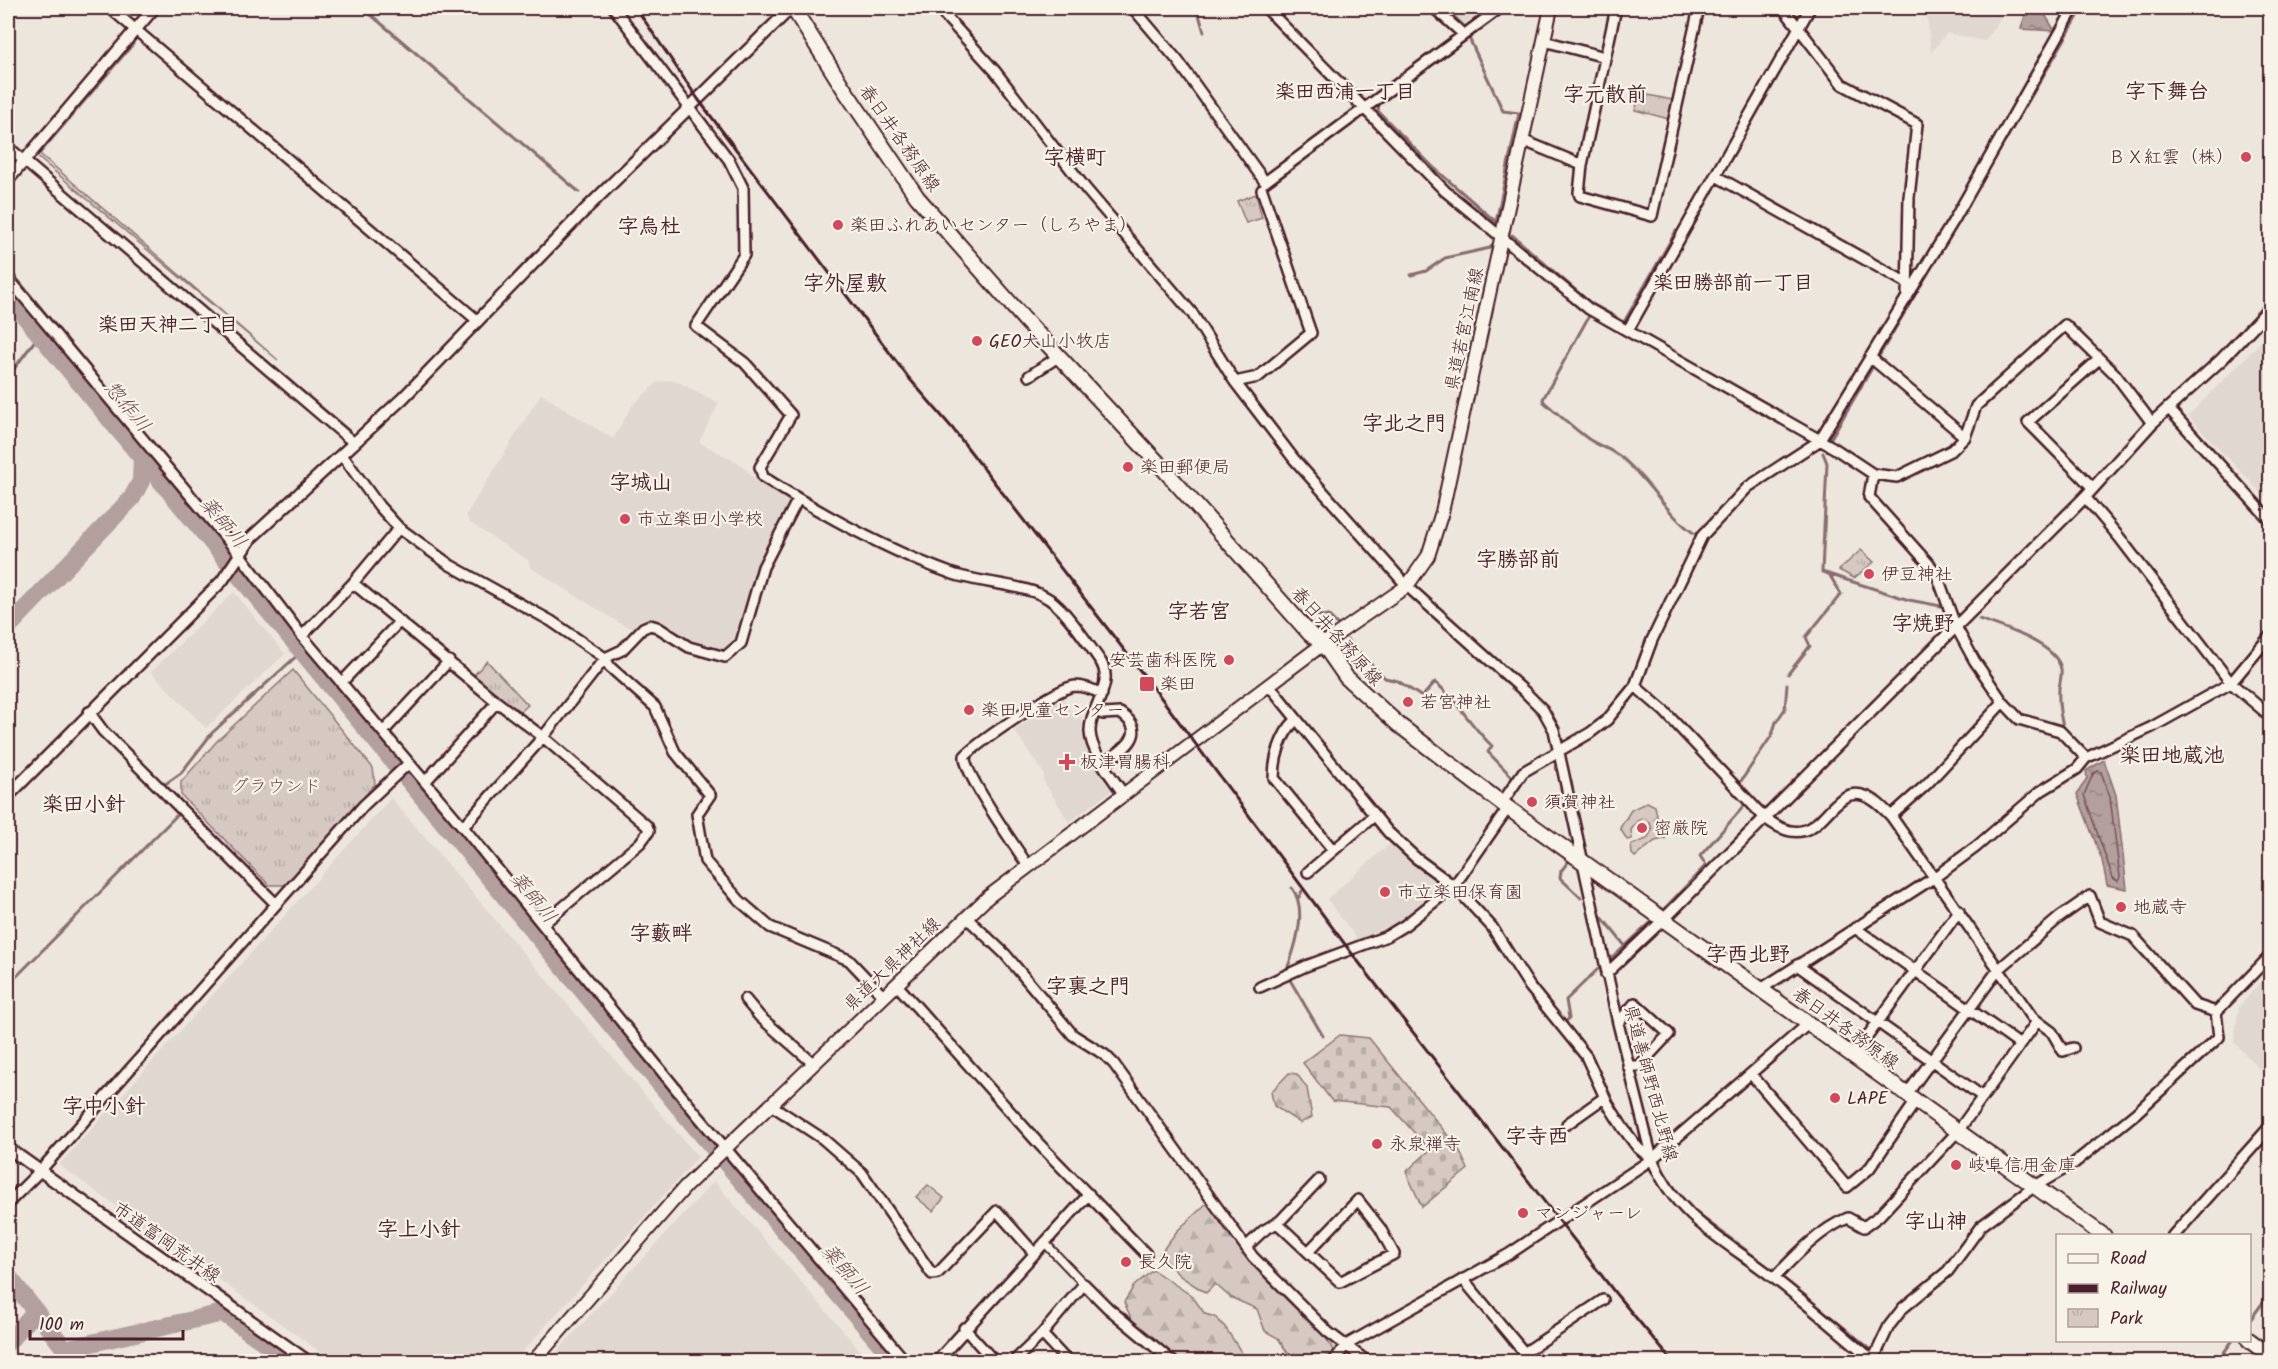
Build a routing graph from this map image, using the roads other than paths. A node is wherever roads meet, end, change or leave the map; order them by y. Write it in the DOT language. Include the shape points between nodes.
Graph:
graph roads {
  1 [pos="110,8"];
  2 [pos="154,8"];
  3 [pos="614,8"];
  4 [pos="792,8"];
  5 [pos="938,8"];
  6 [pos="1133,8"];
  7 [pos="1266,8"];
  8 [pos="1434,8"];
  9 [pos="1500,8"];
  10 [pos="1551,8"];
  11 [pos="1616,8"];
  12 [pos="1699,8"];
  13 [pos="1783,8"];
  14 [pos="1810,8"];
  15 [pos="2074,8"];
  16 [pos="1799,25"];
  17 [pos="136,28"];
  18 [pos="1466,33"];
  19 [pos="1544,41"];
  20 [pos="1605,57"];
  21 [pos="690,107"];
  22 [pos="1363,109"];
  23 [pos="1522,140"];
  24 [pos="8,147"];
  25 [pos="24,161"];
  26 [pos="1582,165"];
  27 [pos="1716,176"];
  28 [pos="8,180"];
  29 [pos="1262,190"];
  30 [pos="1503,237"];
  31 [pos="8,278"];
  32 [pos="1905,282"];
  33 [pos="1906,297"];
  34 [pos="2271,308"];
  35 [pos="478,321"];
  36 [pos="1628,330"];
  37 [pos="1058,357"];
  38 [pos="1870,357"];
  39 [pos="2098,360"];
  40 [pos="1029,376"];
  41 [pos="1235,382"];
  42 [pos="2168,408"];
  43 [pos="2152,423"];
  44 [pos="1965,437"];
  45 [pos="1819,441"];
  46 [pos="354,443"];
  47 [pos="342,455"];
  48 [pos="1873,474"];
  49 [pos="2093,488"];
  50 [pos="2085,497"];
  51 [pos="798,499"];
  52 [pos="2271,519"];
  53 [pos="399,528"];
  54 [pos="241,556"];
  55 [pos="353,583"];
  56 [pos="1407,586"];
  57 [pos="400,621"];
  58 [pos="1955,625"];
  59 [pos="302,636"];
  60 [pos="2271,636"];
  61 [pos="1323,644"];
  62 [pos="605,658"];
  63 [pos="449,661"];
  64 [pos="342,682"];
  65 [pos="2231,682"];
  66 [pos="1269,686"];
  67 [pos="1635,686"];
  68 [pos="1102,694"];
  69 [pos="497,702"];
  70 [pos="2003,702"];
  71 [pos="1095,711"];
  72 [pos="89,712"];
  73 [pos="2271,716"];
  74 [pos="1295,721"];
  75 [pos="384,731"];
  76 [pos="543,737"];
  77 [pos="1559,752"];
  78 [pos="2086,758"];
  79 [pos="1104,763"];
  80 [pos="407,764"];
  81 [pos="425,782"];
  82 [pos="1124,795"];
  83 [pos="8,796"];
  84 [pos="1505,805"];
  85 [pos="1374,816"];
  86 [pos="1892,816"];
  87 [pos="1764,817"];
  88 [pos="463,827"];
  89 [pos="1333,850"];
  90 [pos="1580,859"];
  91 [pos="1028,866"];
  92 [pos="1308,872"];
  93 [pos="1935,877"];
  94 [pos="1454,886"];
  95 [pos="276,904"];
  96 [pos="1959,911"];
  97 [pos="967,918"];
  98 [pos="1664,919"];
  99 [pos="543,924"];
  100 [pos="1855,928"];
  101 [pos="2271,956"];
  102 [pos="1797,965"];
  103 [pos="1998,970"];
  104 [pos="1916,971"];
  105 [pos="1606,974"];
  106 [pos="897,985"];
  107 [pos="1260,987"];
  108 [pos="1761,989"];
  109 [pos="884,997"];
  110 [pos="746,999"];
  111 [pos="1971,1008"];
  112 [pos="2216,1012"];
  113 [pos="1617,1023"];
  114 [pos="1878,1023"];
  115 [pos="2036,1023"];
  116 [pos="1808,1024"];
  117 [pos="2020,1045"];
  118 [pos="2073,1048"];
  119 [pos="1853,1056"];
  120 [pos="1932,1060"];
  121 [pos="814,1064"];
  122 [pos="1628,1066"];
  123 [pos="1750,1074"];
  124 [pos="1605,1097"];
  125 [pos="1983,1097"];
  126 [pos="1911,1098"];
  127 [pos="771,1105"];
  128 [pos="1567,1124"];
  129 [pos="2271,1127"];
  130 [pos="1958,1131"];
  131 [pos="8,1148"];
  132 [pos="727,1148"];
  133 [pos="1652,1159"];
  134 [pos="39,1172"];
  135 [pos="1319,1180"];
  136 [pos="2035,1186"];
  137 [pos="1089,1194"];
  138 [pos="8,1203"];
  139 [pos="1277,1223"];
  140 [pos="2101,1234"];
  141 [pos="2175,1234"];
  142 [pos="1044,1242"];
  143 [pos="1246,1247"];
  144 [pos="1308,1252"];
  145 [pos="1034,1253"];
  146 [pos="1146,1254"];
  147 [pos="1774,1278"];
  148 [pos="1463,1279"];
  149 [pos="1084,1284"];
  150 [pos="1603,1300"];
  151 [pos="964,1328"];
  152 [pos="1042,1334"];
  153 [pos="2250,1342"];
  154 [pos="1346,1345"];
  155 [pos="1524,1353"];
  156 [pos="2271,1356"];
  157 [pos="1874,1361"];
  158 [pos="309,1362"];
  159 [pos="533,1362"];
  160 [pos="906,1362"];
  161 [pos="936,1362"];
  162 [pos="995,1362"];
  163 [pos="1013,1362"];
  164 [pos="1068,1362"];
  165 [pos="1173,1362"];
  166 [pos="1333,1362"];
  167 [pos="1368,1362"];
  168 [pos="1532,1362"];
  1 -- 17 [label="street"];
  2 -- 17 [label="street"];
  3 -- 21 [label="street"];
  4 -- 21 [label="street"];
  4 -- 37 [label="main road, 春日井各務原線" via="918,197"];
  5 -- 41 [label="street, 県道善師野西北野線" via="995,70 1086,189 1192,313"];
  6 -- 22 [label="street" via="1178,61 1265,182"];
  7 -- 22 [label="street"];
  8 -- 18 [label="street"];
  9 -- 18 [label="street"];
  10 -- 19 [label="main road, 県道若宮江南線"];
  11 -- 20 [label="street"];
  12 -- 26 [label="street" via="1652,216 1580,196"];
  13 -- 16 [label="street"];
  14 -- 16 [label="street"];
  15 -- 33 [label="street"];
  16 -- 27 [label="street"];
  16 -- 32 [label="street" via="1842,84 1917,124"];
  17 -- 25 [label="street"];
  17 -- 35 [label="street"];
  18 -- 22 [label="street"];
  19 -- 20 [label="street"];
  19 -- 23 [label="main road, 県道若宮江南線"];
  20 -- 26 [label="street"];
  21 -- 35 [label="street"];
  21 -- 51 [label="street" via="741,180 746,247 742,261 696,326 745,363 791,415 760,467 763,477"];
  22 -- 30 [label="street" via="1445,191"];
  23 -- 26 [label="street"];
  23 -- 30 [label="main road, 県道若宮江南線"];
  24 -- 25 [label="street"];
  25 -- 28 [label="street"];
  25 -- 46 [label="street"];
  27 -- 32 [label="street"];
  27 -- 36 [label="street"];
  29 -- 41 [label="street" via="1311,333 1258,376"];
  30 -- 36 [label="street" via="1589,309"];
  30 -- 56 [label="main road, 県道若宮江南線" via="1442,512 1428,556"];
  31 -- 54 [label="street"];
  32 -- 33 [label="street"];
  33 -- 38 [label="street"];
  34 -- 42 [label="street"];
  35 -- 46 [label="street" via="403,399"];
  36 -- 45 [label="street"];
  37 -- 40 [label="street"];
  37 -- 61 [label="main road, 春日井各務原線"];
  38 -- 44 [label="street"];
  38 -- 45 [label="street"];
  39 -- 43 [label="street" via="2115,374"];
  39 -- 44 [label="street" via="2065,325 1976,406"];
  39 -- 49 [label="street" via="2028,422"];
  41 -- 56 [label="street, 県道善師野西北野線" via="1294,459"];
  42 -- 43 [label="street"];
  42 -- 52 [label="street"];
  43 -- 49 [label="street"];
  44 -- 48 [label="street" via="1952,450 1897,477"];
  45 -- 48 [label="street"];
  45 -- 67 [label="street" via="1748,487 1702,536 1652,640"];
  46 -- 47 [label="street"];
  47 -- 53 [label="street"];
  47 -- 54 [label="street" via="252,537"];
  48 -- 58 [label="street" via="1869,497 1936,572"];
  49 -- 50 [label="street"];
  50 -- 58 [label="street"];
  50 -- 65 [label="street"];
  51 -- 62 [label="street" via="763,567 741,643 725,657 689,647 650,625 622,650"];
  51 -- 68 [label="street" via="937,568 1048,598 1103,667"];
  53 -- 55 [label="street"];
  53 -- 62 [label="street" via="450,566 551,621"];
  54 -- 59 [label="street"];
  54 -- 72 [label="street" via="222,581"];
  55 -- 57 [label="street"];
  55 -- 59 [label="street"];
  56 -- 61 [label="main road, 県道若宮江南線"];
  56 -- 77 [label="street, 県道善師野西北野線" via="1487,655 1542,710 1554,730"];
  57 -- 63 [label="street"];
  57 -- 64 [label="street"];
  58 -- 70 [label="street"];
  58 -- 87 [label="street"];
  59 -- 64 [label="street"];
  60 -- 65 [label="street"];
  61 -- 66 [label="main road, 県道大県神社線"];
  61 -- 84 [label="main road, 春日井各務原線" via="1346,677 1399,725"];
  62 -- 76 [label="street"];
  62 -- 109 [label="street" via="610,668 655,706 675,752 710,795 697,814 705,861 740,901 770,927 849,960"];
  63 -- 69 [label="street"];
  63 -- 75 [label="street"];
  64 -- 75 [label="street"];
  65 -- 73 [label="street"];
  65 -- 78 [label="street" via="2152,727"];
  66 -- 74 [label="street"];
  66 -- 82 [label="main road, 県道大県神社線"];
  67 -- 77 [label="street" via="1607,720"];
  67 -- 87 [label="street" via="1664,711"];
  68 -- 71 [label="street"];
  68 -- 91 [label="street" via="1075,686 1057,694 965,756 974,782"];
  69 -- 76 [label="street"];
  69 -- 81 [label="street"];
  70 -- 78 [label="street" via="2019,719 2060,731"];
  70 -- 86 [label="street"];
  71 -- 79 [label="street" via="1090,738"];
  71 -- 79 [label="street" via="1120,713 1133,728 1129,744"];
  72 -- 83 [label="street"];
  72 -- 95 [label="street"];
  74 -- 85 [label="street"];
  74 -- 89 [label="street" via="1285,730 1274,778"];
  75 -- 80 [label="street"];
  76 -- 88 [label="street"];
  76 -- 99 [label="street" via="649,831 605,874"];
  77 -- 84 [label="street" via="1523,772"];
  77 -- 90 [label="street, 県道善師野西北野線"];
  78 -- 93 [label="street" via="2077,769 2042,791"];
  79 -- 82 [label="street"];
  80 -- 81 [label="street"];
  80 -- 95 [label="street"];
  81 -- 88 [label="street"];
  82 -- 91 [label="main road, 県道大県神社線"];
  84 -- 90 [label="main road, 春日井各務原線"];
  84 -- 94 [label="street"];
  85 -- 89 [label="street"];
  85 -- 94 [label="street" via="1416,858"];
  86 -- 87 [label="street" via="1864,795 1854,795 1838,802 1805,831 1779,829"];
  86 -- 93 [label="street"];
  87 -- 98 [label="street"];
  88 -- 99 [label="street"];
  89 -- 92 [label="street"];
  90 -- 98 [label="main road, 春日井各務原線"];
  90 -- 105 [label="street, 県道善師野西北野線"];
  91 -- 97 [label="main road, 県道大県神社線" via="1002,884"];
  93 -- 96 [label="street"];
  93 -- 100 [label="street"];
  94 -- 107 [label="street" via="1387,936"];
  94 -- 124 [label="street" via="1492,927 1530,987 1586,1056"];
  95 -- 134 [label="street"];
  96 -- 103 [label="street"];
  96 -- 104 [label="street"];
  97 -- 106 [label="main road, 県道大県神社線"];
  97 -- 143 [label="street" via="1005,954 1073,1035 1114,1064"];
  98 -- 105 [label="street"];
  98 -- 108 [label="main road, 春日井各務原線"];
  99 -- 132 [label="street"];
  100 -- 102 [label="street"];
  100 -- 104 [label="street"];
  101 -- 112 [label="street"];
  102 -- 108 [label="street"];
  102 -- 114 [label="street"];
  103 -- 111 [label="street"];
  103 -- 112 [label="street" via="2090,896 2100,922 2133,936 2195,1005"];
  103 -- 115 [label="street"];
  104 -- 111 [label="street"];
  104 -- 114 [label="street"];
  105 -- 113 [label="street, 県道善師野西北野線"];
  106 -- 109 [label="main road, 県道大県神社線"];
  106 -- 137 [label="street"];
  108 -- 116 [label="main road, 春日井各務原線"];
  109 -- 121 [label="main road, 県道大県神社線"];
  110 -- 121 [label="street" via="760,1017"];
  111 -- 117 [label="street"];
  111 -- 120 [label="street"];
  112 -- 136 [label="street" via="2219,1037 2136,1113 2073,1164"];
  113 -- 122 [label="street, 県道善師野西北野線"];
  113 -- 122 [label="street" via="1635,1003 1669,1034 1640,1066"];
  114 -- 119 [label="street"];
  114 -- 120 [label="street"];
  115 -- 117 [label="street"];
  115 -- 118 [label="street" via="2045,1025 2063,1050"];
  116 -- 119 [label="main road, 春日井各務原線"];
  116 -- 123 [label="street"];
  117 -- 125 [label="street"];
  119 -- 126 [label="main road, 春日井各務原線"];
  120 -- 125 [label="street"];
  120 -- 126 [label="street"];
  121 -- 127 [label="main road, 県道大県神社線"];
  122 -- 133 [label="street, 県道善師野西北野線"];
  123 -- 126 [label="street" via="1847,1187 1869,1169"];
  123 -- 133 [label="street"];
  124 -- 128 [label="street"];
  124 -- 133 [label="street" via="1638,1148"];
  125 -- 130 [label="street"];
  126 -- 130 [label="main road, 春日井各務原線"];
  127 -- 132 [label="main road, 県道大県神社線"];
  127 -- 145 [label="street" via="810,1129 862,1173 932,1274 938,1273 996,1210"];
  129 -- 141 [label="street"];
  130 -- 136 [label="main road, 春日井各務原線"];
  130 -- 147 [label="street" via="1879,1216 1864,1227 1848,1218 1832,1226"];
  131 -- 134 [label="street, 市道富岡荒井線"];
  132 -- 159 [label="main road, 県道大県神社線" via="685,1187"];
  132 -- 160 [label="street"];
  133 -- 147 [label="street, 県道善師野西北野線" via="1672,1198 1694,1221"];
  133 -- 148 [label="street" via="1538,1236"];
  134 -- 138 [label="street"];
  134 -- 158 [label="street, 市道富岡荒井線"];
  135 -- 139 [label="street"];
  136 -- 140 [label="main road, 春日井各務原線"];
  136 -- 157 [label="street" via="1981,1226 1948,1271 1903,1308 1889,1326"];
  137 -- 142 [label="street"];
  137 -- 146 [label="street"];
  139 -- 143 [label="street"];
  139 -- 144 [label="street"];
  142 -- 145 [label="street"];
  142 -- 149 [label="street"];
  143 -- 154 [label="street"];
  144 -- 144 [label="street" via="1340,1282 1394,1254 1358,1200"];
  145 -- 151 [label="street"];
  147 -- 157 [label="street, 県道善師野西北野線"];
  148 -- 154 [label="street"];
  148 -- 155 [label="street"];
  149 -- 152 [label="street"];
  149 -- 165 [label="street"];
  150 -- 155 [label="street"];
  151 -- 161 [label="street"];
  151 -- 162 [label="street"];
  152 -- 163 [label="street"];
  152 -- 164 [label="street"];
  153 -- 156 [label="main road"];
  154 -- 166 [label="street"];
  154 -- 167 [label="street"];
  155 -- 168 [label="street"];
}
